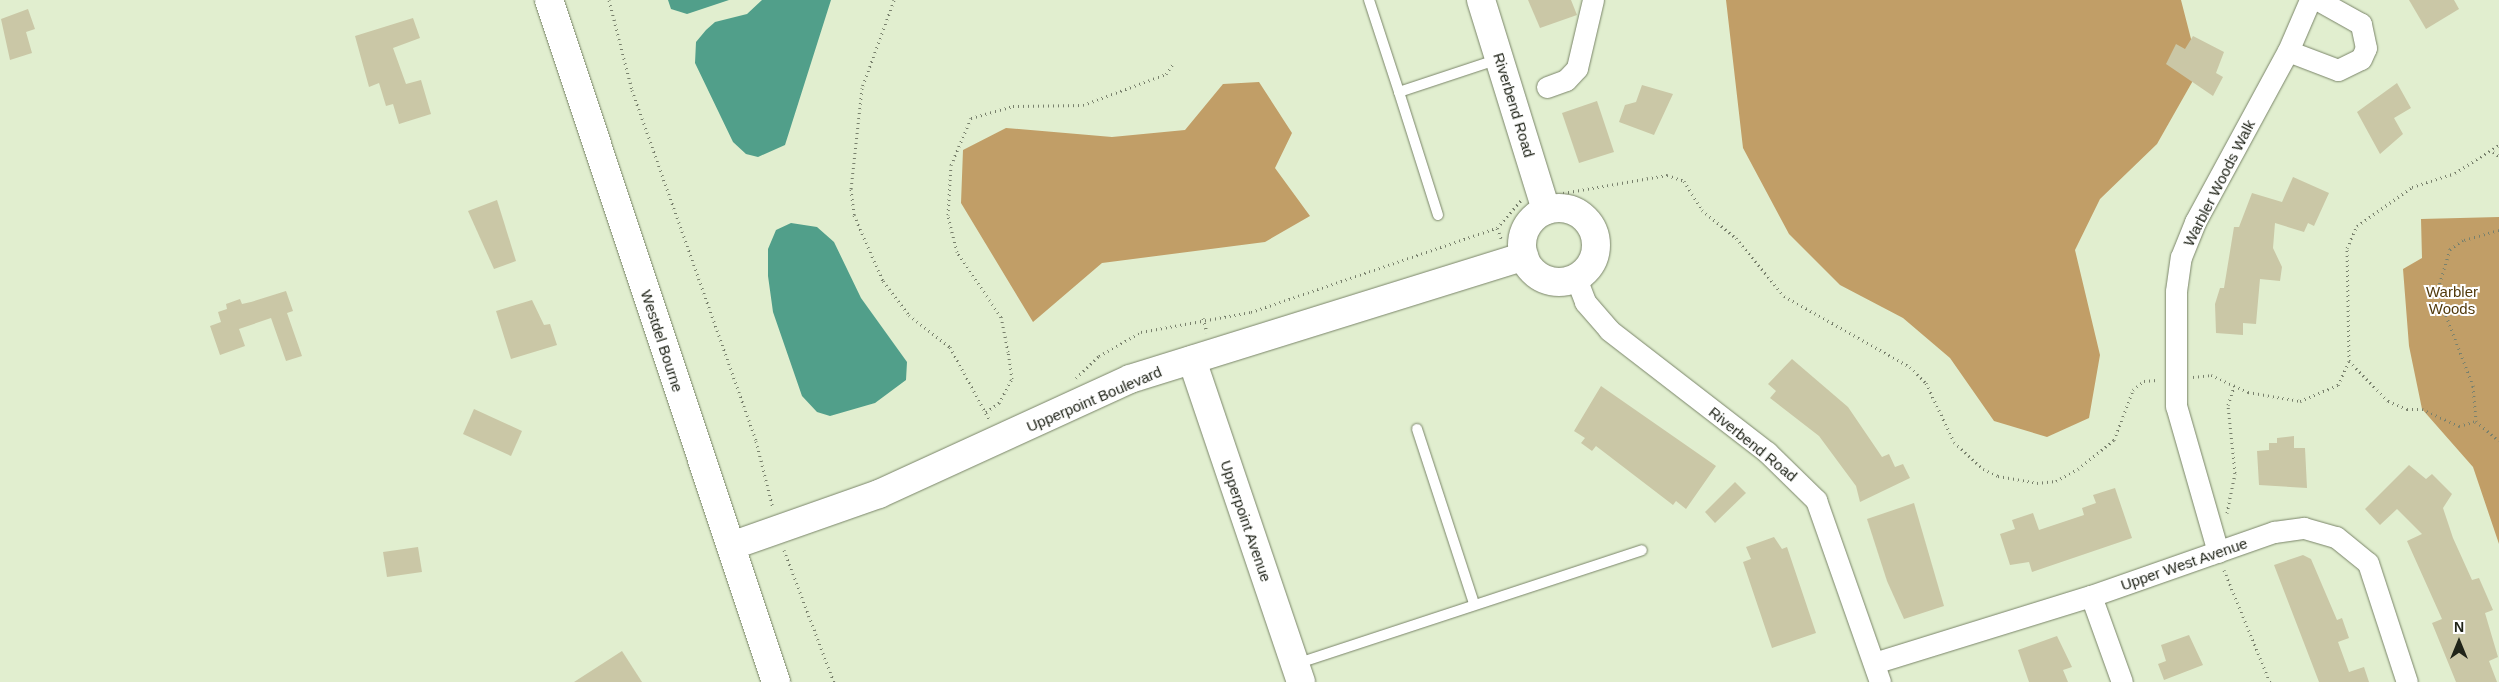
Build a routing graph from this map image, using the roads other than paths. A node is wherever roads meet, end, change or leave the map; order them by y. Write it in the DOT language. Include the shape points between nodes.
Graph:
graph roads {
  1 [pos="549,0"];
  2 [pos="1369,0"];
  3 [pos="1481,0"];
  4 [pos="1593,0"];
  5 [pos="2310,0"];
  6 [pos="2318,0"];
  7 [pos="2288,51"];
  8 [pos="1500,59"];
  9 [pos="1547,87"];
  10 [pos="1399,92"];
  11 [pos="1544,202"];
  12 [pos="1438,215"];
  13 [pos="1524,256"];
  14 [pos="1576,278"];
  15 [pos="1192,360"];
  16 [pos="1417,429"];
  17 [pos="731,546"];
  18 [pos="1642,550"];
  19 [pos="2218,552"];
  20 [pos="2091,596"];
  21 [pos="1474,603"];
  22 [pos="1877,672"];
  23 [pos="1298,673"];
  24 [pos="776,682"];
  25 [pos="2122,682"];
  26 [pos="2407,682"];
  1 -- 17 [label="street, Westdel Bourne"];
  2 -- 10 [label="lane"];
  3 -- 8 [label="street, Riverbend Road"];
  4 -- 9 [label="street" via="1577,68 1566,80"];
  5 -- 7 [label="street, Warbler Woods Walk"];
  6 -- 7 [label="street" via="2362,24 2366,48 2361,59 2338,70"];
  7 -- 19 [label="street, Warbler Woods Walk" via="2195,222 2181,257 2176,291 2175,380 2183,442"];
  8 -- 10 [label="lane"];
  8 -- 11 [label="street, Riverbend Road"];
  10 -- 12 [label="lane"];
  11 -- 13 [label="street" via="1527,226"];
  11 -- 14 [label="street" via="1572,209 1592,227 1597,243 1594,259"];
  13 -- 14 [label="street" via="1544,278 1563,282"];
  13 -- 15 [label="street, Upperpoint Boulevard"];
  14 -- 22 [label="street, Riverbend Road" via="1585,302 1609,330 1767,452 1816,500 1858,632"];
  15 -- 17 [label="street, Upperpoint Boulevard" via="1130,380 879,494"];
  15 -- 23 [label="street, Upperpoint Avenue"];
  16 -- 21 [label="lane"];
  17 -- 24 [label="street, Westdel Bourne"];
  18 -- 21 [label="lane"];
  19 -- 20 [label="street, Upper West Avenue"];
  19 -- 26 [label="street, Upper West Avenue" via="2274,532 2304,528 2336,537 2368,563"];
  20 -- 22 [label="street, Upper West Avenue"];
  20 -- 25 [label="street"];
  21 -- 23 [label="lane"];
}
